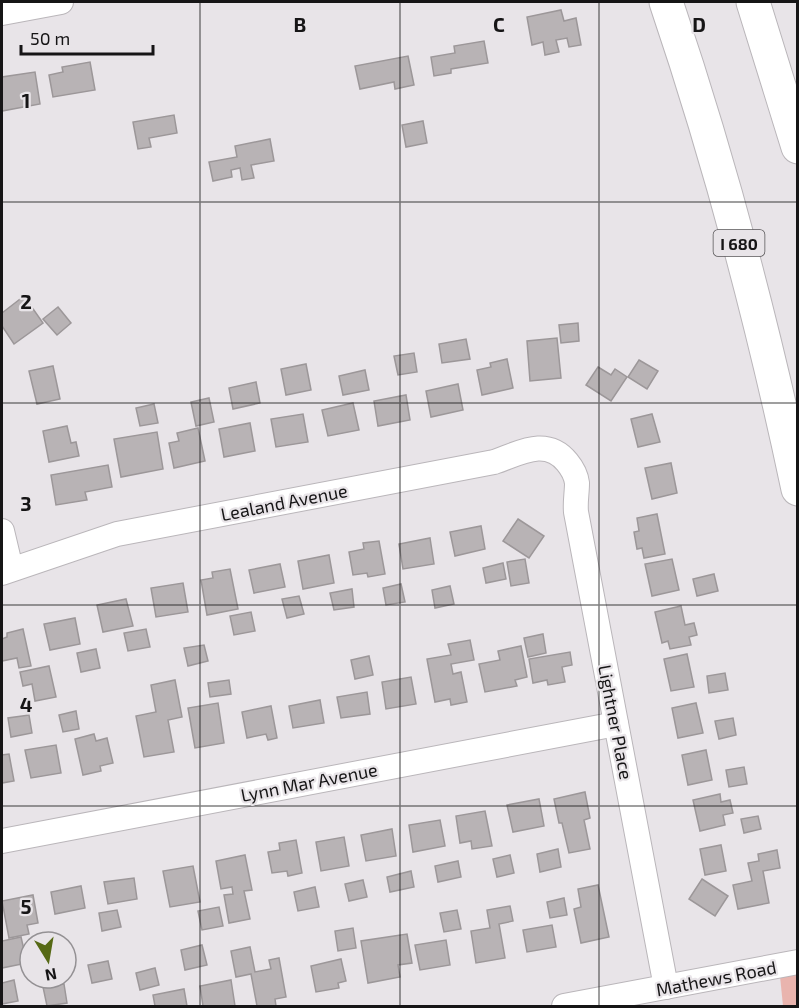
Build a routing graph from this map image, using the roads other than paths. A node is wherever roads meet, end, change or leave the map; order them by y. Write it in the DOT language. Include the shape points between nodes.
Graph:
graph roads {
  1 [pos="61,2"];
  2 [pos="666,2"];
  3 [pos="753,2"];
  4 [pos="2,13"];
  5 [pos="798,147"];
  6 [pos="566,459"];
  7 [pos="798,489"];
  8 [pos="2,531"];
  9 [pos="6,571"];
  10 [pos="616,724"];
  11 [pos="2,841"];
  12 [pos="798,962"];
  13 [pos="666,987"];
  14 [pos="564,1006"];
  1 -- 4 [label="street"];
  2 -- 7 [label="highway, I 680" via="738,239"];
  3 -- 5 [label="highway"];
  6 -- 9 [label="street, Lealand Avenue" via="547,449 525,449 494,462 117,534"];
  6 -- 10 [label="street, Lightner Place" via="577,483 576,512"];
  8 -- 9 [label="street"];
  10 -- 11 [label="street, Lynn Mar Avenue"];
  10 -- 13 [label="street, Lightner Place"];
  12 -- 13 [label="street, Mathews Road"];
  13 -- 14 [label="street, Mathews Road"];
}
